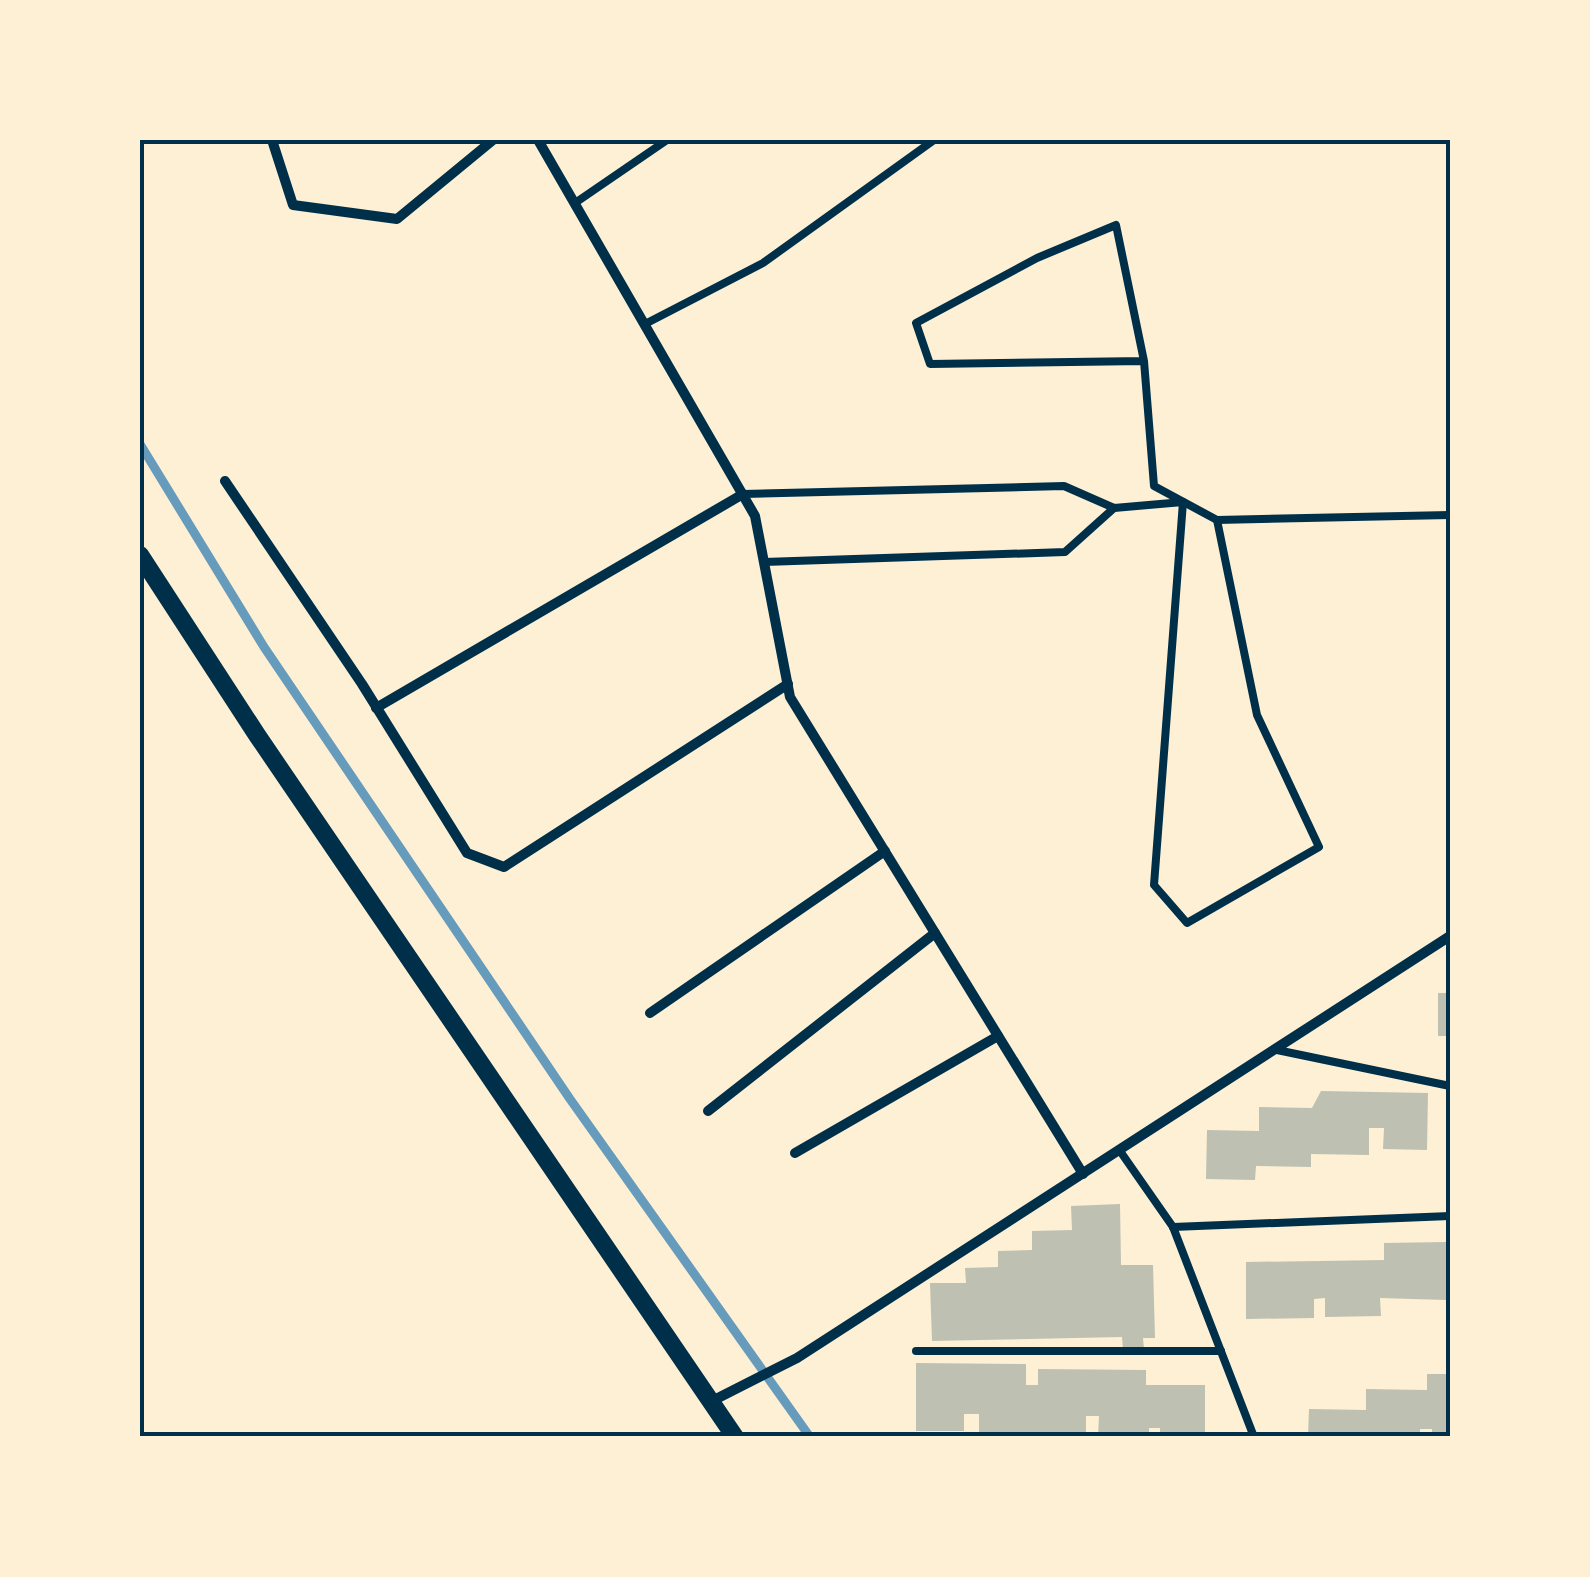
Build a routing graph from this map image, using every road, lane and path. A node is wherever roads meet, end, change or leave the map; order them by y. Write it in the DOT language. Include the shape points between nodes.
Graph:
graph roads {
  1 [pos="272,140"];
  2 [pos="493,140"];
  3 [pos="538,140"];
  4 [pos="666,140"];
  5 [pos="934,140"];
  6 [pos="575,203"];
  7 [pos="644,324"];
  8 [pos="1144,362"];
  9 [pos="225,480"];
  10 [pos="742,494"];
  11 [pos="1183,502"];
  12 [pos="1114,508"];
  13 [pos="1450,515"];
  14 [pos="1217,520"];
  15 [pos="140,555"];
  16 [pos="764,562"];
  17 [pos="788,684"];
  18 [pos="376,708"];
  19 [pos="885,851"];
  20 [pos="934,933"];
  21 [pos="1450,936"];
  22 [pos="650,1013"];
  23 [pos="998,1036"];
  24 [pos="1277,1050"];
  25 [pos="1450,1086"];
  26 [pos="708,1110"];
  27 [pos="1120,1150"];
  28 [pos="795,1153"];
  29 [pos="1083,1174"];
  30 [pos="1450,1216"];
  31 [pos="1173,1227"];
  32 [pos="916,1351"];
  33 [pos="1220,1351"];
  34 [pos="714,1400"];
  35 [pos="735,1437"];
  36 [pos="1254,1437"];
  1 -- 2 [label="street" via="293,206 397,218"];
  3 -- 6 [label="street"];
  4 -- 6 [label="lane"];
  5 -- 7 [label="lane" via="763,263"];
  6 -- 7 [label="street"];
  7 -- 10 [label="street"];
  8 -- 8 [label="lane" via="1116,225 1037,258 916,324 930,364"];
  8 -- 11 [label="lane" via="1154,486"];
  9 -- 18 [label="street"];
  10 -- 12 [label="lane" via="1064,486"];
  10 -- 16 [label="street" via="755,516"];
  10 -- 18 [label="street"];
  11 -- 12 [label="lane"];
  11 -- 14 [label="lane"];
  11 -- 14 [label="lane" via="1154,885 1186,923 1320,847 1257,715"];
  12 -- 16 [label="lane" via="1065,552"];
  13 -- 14 [label="lane"];
  15 -- 34 [label="street"];
  16 -- 17 [label="street"];
  17 -- 18 [label="street" via="504,867 467,852"];
  17 -- 19 [label="street" via="790,698"];
  19 -- 20 [label="street"];
  19 -- 22 [label="street"];
  20 -- 23 [label="street"];
  20 -- 26 [label="street"];
  21 -- 24 [label="street"];
  23 -- 28 [label="street"];
  23 -- 29 [label="street"];
  24 -- 25 [label="lane"];
  24 -- 27 [label="street"];
  27 -- 29 [label="street"];
  27 -- 31 [label="lane"];
  29 -- 34 [label="street" via="797,1358"];
  30 -- 31 [label="lane"];
  31 -- 33 [label="lane"];
  32 -- 33 [label="lane"];
  33 -- 36 [label="lane"];
  34 -- 35 [label="street"];
}
